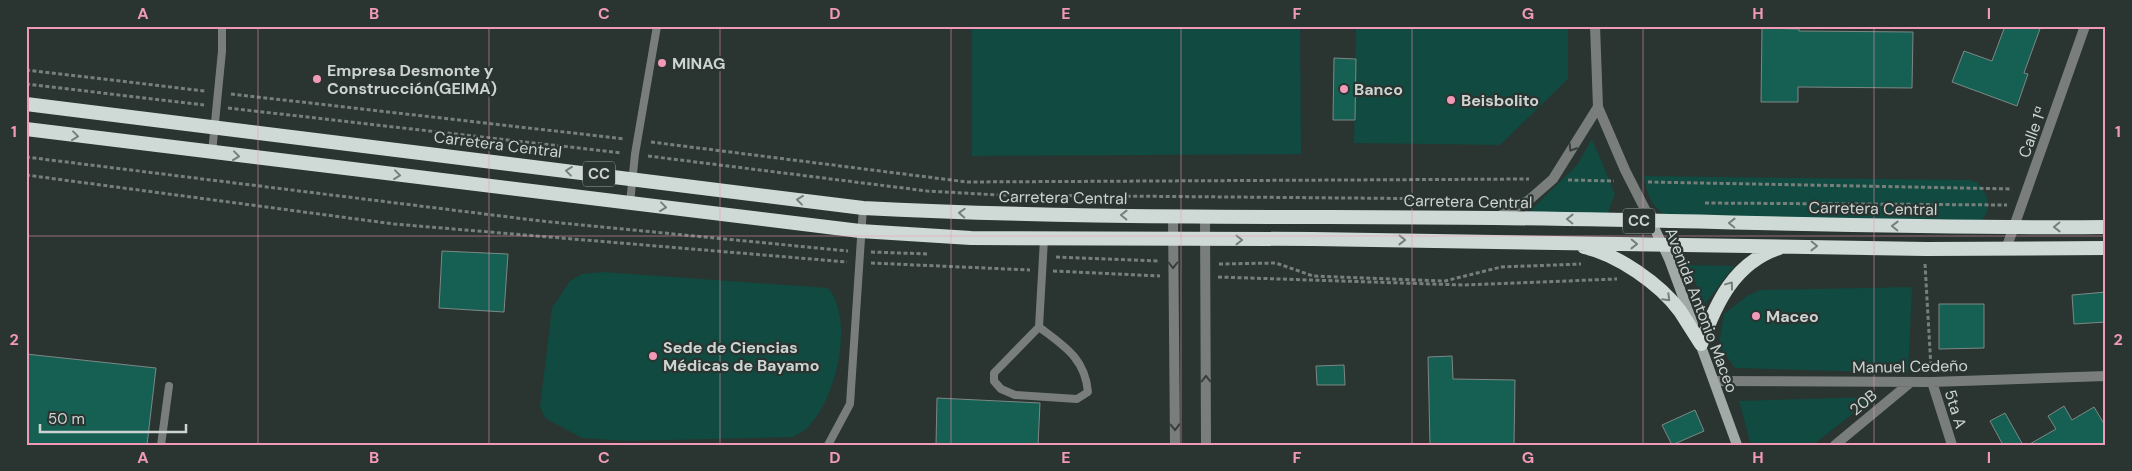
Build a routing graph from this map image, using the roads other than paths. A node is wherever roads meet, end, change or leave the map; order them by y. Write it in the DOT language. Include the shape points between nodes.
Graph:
graph roads {
  1 [pos="222,26"];
  2 [pos="657,26"];
  3 [pos="1595,26"];
  4 [pos="2085,26"];
  5 [pos="26,104"];
  6 [pos="1598,107"];
  7 [pos="214,128"];
  8 [pos="26,130"];
  9 [pos="212,153"];
  10 [pos="631,178"];
  11 [pos="630,203"];
  12 [pos="863,208"];
  13 [pos="1173,216"];
  14 [pos="1205,216"];
  15 [pos="1496,218"];
  16 [pos="1651,221"];
  17 [pos="2106,227"];
  18 [pos="2014,228"];
  19 [pos="860,230"];
  20 [pos="1044,239"];
  21 [pos="1173,239"];
  22 [pos="1205,240"];
  23 [pos="1564,243"];
  24 [pos="1662,244"];
  25 [pos="1786,245"];
  26 [pos="2106,248"];
  27 [pos="2006,249"];
  28 [pos="1039,327"];
  29 [pos="1701,344"];
  30 [pos="2106,376"];
  31 [pos="1715,382"];
  32 [pos="1911,382"];
  33 [pos="1932,382"];
  34 [pos="168,386"];
  35 [pos="161,445"];
  36 [pos="828,445"];
  37 [pos="1175,445"];
  38 [pos="1206,445"];
  39 [pos="1737,445"];
  40 [pos="1835,445"];
  41 [pos="1952,445"];
  1 -- 7 [label="lane"];
  2 -- 10 [label="lane"];
  3 -- 6 [label="street"];
  4 -- 18 [label="street, Calle 1ª"];
  5 -- 7 [label="highway, Carretera Central / CC"];
  6 -- 15 [label="street, one-way" via="1553,179 1529,200"];
  6 -- 16 [label="street, Avenida Antonio Maceo"];
  7 -- 9 [label="lane"];
  10 -- 7 [label="highway, Carretera Central / CC, one-way"];
  8 -- 9 [label="highway, CC, one-way"];
  9 -- 11 [label="highway, CC, one-way"];
  10 -- 11 [label="lane"];
  12 -- 10 [label="highway, Carretera Central / CC, one-way"];
  11 -- 19 [label="highway, CC, one-way"];
  13 -- 12 [label="highway, Carretera Central / CC, one-way" via="973,214"];
  12 -- 19 [label="lane"];
  13 -- 14 [label="highway, Carretera Central / CC"];
  13 -- 21 [label="street"];
  14 -- 15 [label="highway, Carretera Central / CC"];
  14 -- 22 [label="street"];
  16 -- 15 [label="highway, Carretera Central / CC, one-way"];
  18 -- 16 [label="highway, Carretera Central / CC, one-way"];
  16 -- 24 [label="main road, Avenida Antonio Maceo"];
  17 -- 18 [label="highway, Carretera Central / CC, one-way"];
  18 -- 27 [label="street, Calle 1ª"];
  19 -- 20 [label="highway, CC" via="971,238"];
  19 -- 36 [label="lane" via="850,404"];
  20 -- 21 [label="highway, CC"];
  20 -- 28 [label="lane"];
  21 -- 22 [label="highway, CC"];
  21 -- 37 [label="street, one-way"];
  22 -- 23 [label="highway, CC, one-way"];
  38 -- 22 [label="street, one-way"];
  23 -- 24 [label="highway, CC, one-way"];
  23 -- 29 [label="highway, one-way" via="1591,249 1645,278 1679,310"];
  24 -- 25 [label="highway, CC"];
  24 -- 29 [label="main road, Avenida Antonio Maceo"];
  25 -- 27 [label="highway, CC, one-way"];
  29 -- 25 [label="highway, one-way" via="1713,310 1728,286 1753,260"];
  26 -- 27 [label="highway, CC"];
  28 -- 28 [label="lane" via="994,373 994,382 1015,395 1076,399 1088,392 1087,378 1076,356"];
  29 -- 31 [label="main road, Avenida Antonio Maceo"];
  30 -- 33 [label="street, Manuel Cedeño"];
  31 -- 32 [label="street, Manuel Cedeño"];
  31 -- 39 [label="main road, Avenida Antonio Maceo"];
  32 -- 33 [label="street, Manuel Cedeño"];
  32 -- 40 [label="street, 20B"];
  33 -- 41 [label="street, 5ta A"];
  34 -- 35 [label="lane"];
}
